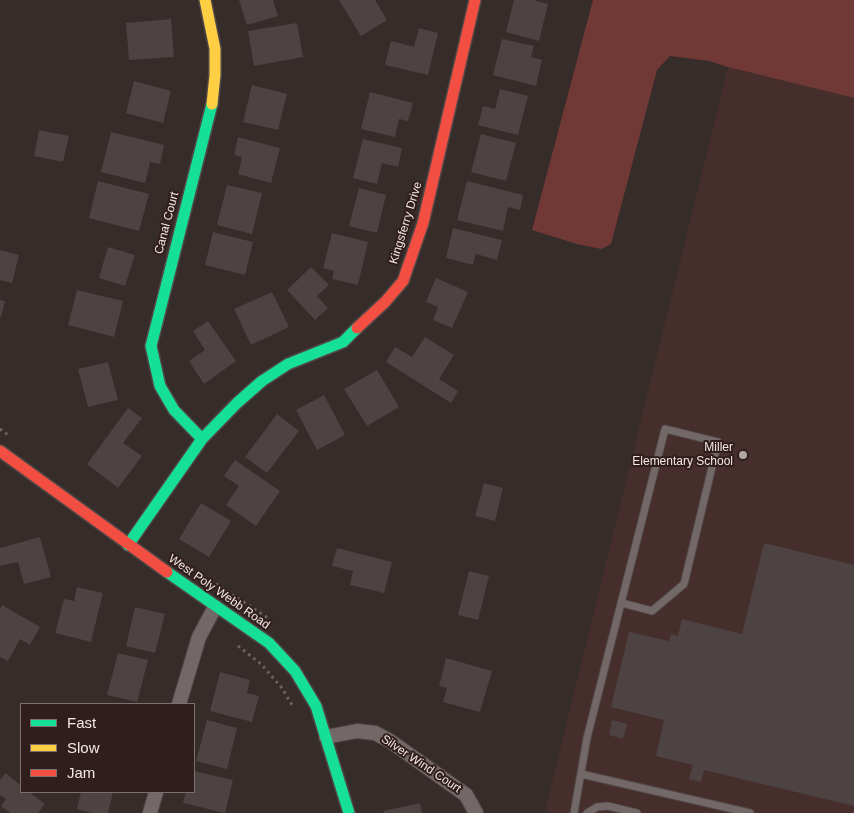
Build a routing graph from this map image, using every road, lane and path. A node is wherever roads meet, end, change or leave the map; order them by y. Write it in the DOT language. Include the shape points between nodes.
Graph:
graph roads {
  1 [pos="205,0"];
  2 [pos="475,0"];
  3 [pos="202,439"];
  4 [pos="0,451"];
  5 [pos="128,545"];
  6 [pos="622,603"];
  7 [pos="215,607"];
  8 [pos="232,641"];
  9 [pos="179,703"];
  10 [pos="292,705"];
  11 [pos="326,738"];
  12 [pos="581,774"];
  13 [pos="156,793"];
  14 [pos="150,813"];
  15 [pos="348,813"];
  16 [pos="476,813"];
  17 [pos="574,813"];
  18 [pos="587,813"];
  19 [pos="637,813"];
  20 [pos="750,813"];
  1 -- 3 [label="street, Canal Court" via="214,49 212,103 151,346 160,386 174,410"];
  2 -- 3 [label="street, Kingsferry Drive" via="423,223 403,280 343,342 288,364 262,381"];
  3 -- 5 [label="street, Kingsferry Drive"];
  4 -- 5 [label="street, West Poly Webb Road"];
  5 -- 7 [label="street, West Poly Webb Road"];
  6 -- 6 [label="lane" via="665,429 718,442 684,584 652,611"];
  6 -- 12 [label="lane" via="587,738"];
  7 -- 9 [label="street" via="199,637"];
  7 -- 11 [label="street, West Poly Webb Road" via="269,643 295,671 316,706"];
  8 -- 10 [label="path" via="261,664"];
  11 -- 15 [label="street, West Poly Webb Road"];
  11 -- 16 [label="street, Silver Wind Court" via="357,731 375,733 390,740 466,796"];
  12 -- 17 [label="lane"];
  12 -- 20 [label="lane"];
  13 -- 14 [label="street"];
  18 -- 19 [label="lane" via="597,807 608,806"];
}
